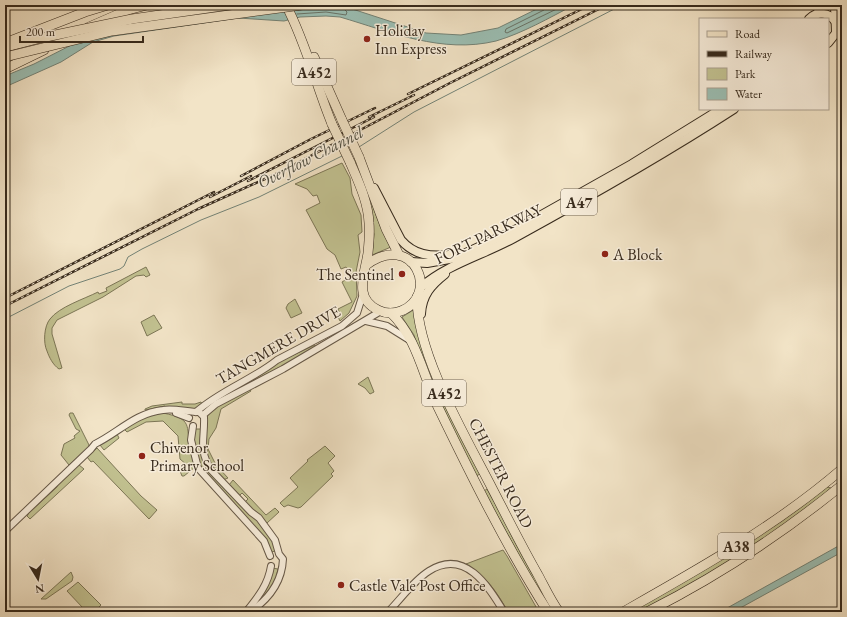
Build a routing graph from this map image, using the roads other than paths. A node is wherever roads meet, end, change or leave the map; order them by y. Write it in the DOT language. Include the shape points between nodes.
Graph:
graph roads {
  1 [pos="108,5"];
  2 [pos="147,5"];
  3 [pos="228,5"];
  4 [pos="286,5"];
  5 [pos="290,5"];
  6 [pos="302,5"];
  7 [pos="822,5"];
  8 [pos="835,5"];
  9 [pos="817,14"];
  10 [pos="811,18"];
  11 [pos="295,19"];
  12 [pos="835,21"];
  13 [pos="829,42"];
  14 [pos="5,43"];
  15 [pos="5,48"];
  16 [pos="5,57"];
  17 [pos="5,69"];
  18 [pos="719,110"];
  19 [pos="732,110"];
  20 [pos="366,173"];
  21 [pos="479,247"];
  22 [pos="494,249"];
  23 [pos="399,255"];
  24 [pos="411,262"];
  25 [pos="366,265"];
  26 [pos="421,287"];
  27 [pos="363,294"];
  28 [pos="417,297"];
  29 [pos="381,311"];
  30 [pos="391,313"];
  31 [pos="366,321"];
  32 [pos="422,330"];
  33 [pos="412,342"];
  34 [pos="193,415"];
  35 [pos="203,415"];
  36 [pos="203,424"];
  37 [pos="193,426"];
  38 [pos="470,445"];
  39 [pos="842,471"];
  40 [pos="842,485"];
  41 [pos="478,490"];
  42 [pos="813,493"];
  43 [pos="5,532"];
  44 [pos="279,554"];
  45 [pos="270,556"];
  46 [pos="282,565"];
  47 [pos="271,566"];
  48 [pos="550,597"];
  49 [pos="540,599"];
  50 [pos="246,612"];
  51 [pos="250,612"];
  52 [pos="388,612"];
  53 [pos="504,612"];
  54 [pos="545,612"];
  55 [pos="548,612"];
  56 [pos="559,612"];
  57 [pos="566,612"];
  58 [pos="623,612"];
  59 [pos="647,612"];
  1 -- 14 [label="highway"];
  2 -- 17 [label="highway" via="101,20"];
  3 -- 15 [label="highway, bridge" via="132,19"];
  4 -- 11 [label="highway, A452"];
  5 -- 11 [label="highway, A452"];
  6 -- 16 [label="highway, bridge" via="112,32"];
  7 -- 9 [label="main road"];
  8 -- 12 [label="main road"];
  9 -- 10 [label="main road"];
  9 -- 12 [label="main road" via="825,14"];
  11 -- 20 [label="highway, A452, bridge"];
  11 -- 25 [label="highway, A452, bridge" via="323,101 359,184 369,221"];
  12 -- 13 [label="main road" via="836,33"];
  18 -- 21 [label="main road, FORT PARKWAY / A47" via="632,164 513,231"];
  19 -- 22 [label="main road, FORT PARKWAY / A47" via="612,184"];
  20 -- 21 [label="main road" via="401,240 415,252 440,256"];
  20 -- 23 [label="highway, A452"];
  21 -- 24 [label="main road, FORT PARKWAY / A47" via="455,258 437,262"];
  22 -- 26 [label="main road, FORT PARKWAY / A47" via="444,270"];
  22 -- 32 [label="main road" via="448,272 428,290 421,306"];
  23 -- 24 [label="highway"];
  23 -- 25 [label="highway" via="382,255"];
  24 -- 26 [label="highway" via="419,274"];
  25 -- 27 [label="highway" via="362,278"];
  26 -- 28 [label="highway"];
  27 -- 29 [label="highway" via="370,305"];
  27 -- 34 [label="street, TANGMERE DRIVE" via="357,313 342,326 224,391"];
  28 -- 30 [label="highway" via="406,309"];
  28 -- 32 [label="highway, CHESTER ROAD / A452" via="417,312"];
  29 -- 30 [label="highway"];
  29 -- 31 [label="street, TANGMERE DRIVE"];
  30 -- 33 [label="highway, CHESTER ROAD / A452" via="404,327"];
  31 -- 33 [label="street" via="387,326"];
  31 -- 35 [label="street, TANGMERE DRIVE" via="283,369 222,400"];
  32 -- 38 [label="highway, CHESTER ROAD / A452" via="435,371"];
  33 -- 41 [label="highway, CHESTER ROAD / A452" via="431,392"];
  34 -- 35 [label="street"];
  34 -- 37 [label="street"];
  34 -- 43 [label="street" via="163,410 143,414 95,444"];
  35 -- 36 [label="street"];
  36 -- 37 [label="street"];
  36 -- 44 [label="street" via="202,443 210,470 259,518 274,540"];
  37 -- 45 [label="street" via="191,440 198,468 264,541"];
  38 -- 41 [label="highway, A452" via="483,480"];
  38 -- 48 [label="highway, CHESTER ROAD / A452" via="515,535"];
  39 -- 42 [label="highway, A38"];
  40 -- 42 [label="highway" via="833,482"];
  40 -- 59 [label="highway, A38" via="776,534 713,575"];
  41 -- 49 [label="highway, CHESTER ROAD / A452"];
  42 -- 58 [label="highway, A38" via="713,561"];
  44 -- 45 [label="street"];
  44 -- 46 [label="street" via="283,559"];
  45 -- 47 [label="street"];
  46 -- 47 [label="street" via="276,568"];
  46 -- 51 [label="street" via="280,578 273,592"];
  47 -- 50 [label="street" via="268,582"];
  48 -- 56 [label="highway, CHESTER ROAD / A452"];
  48 -- 57 [label="highway"];
  49 -- 54 [label="highway"];
  49 -- 55 [label="highway, CHESTER ROAD / A452"];
  52 -- 53 [label="street" via="429,571 451,564 468,568 480,577"];
}
